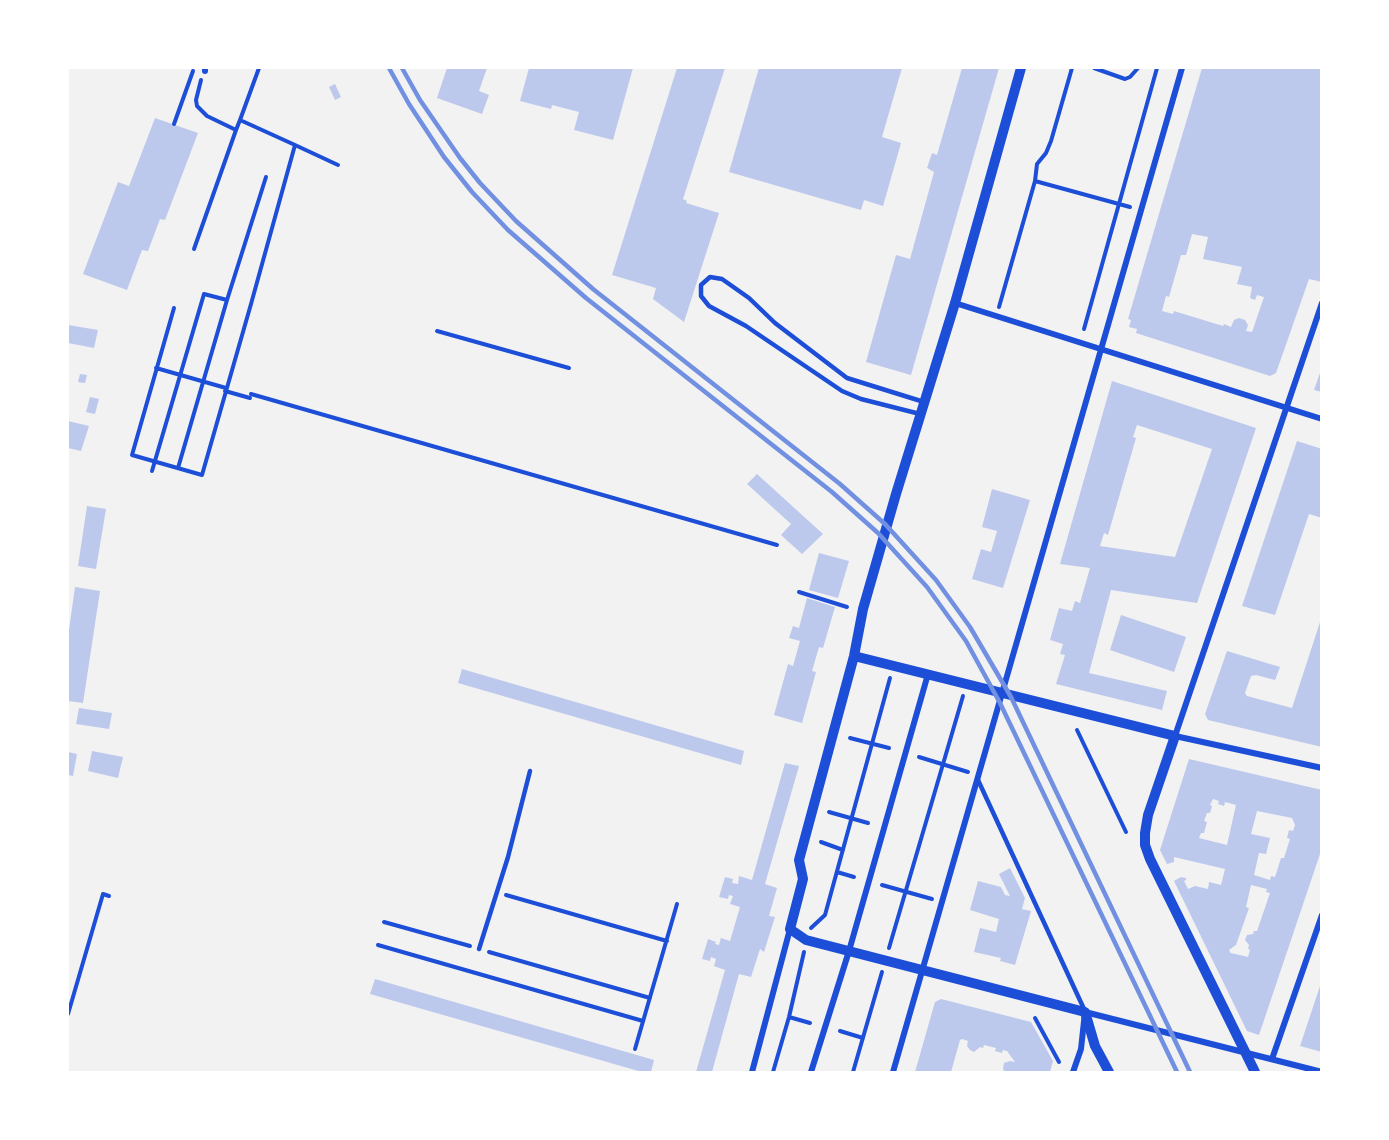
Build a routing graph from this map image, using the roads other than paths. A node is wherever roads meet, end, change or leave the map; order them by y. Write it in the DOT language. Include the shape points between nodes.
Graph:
graph roads {
  1 [pos="1021,68"];
  2 [pos="1182,68"];
  3 [pos="955,303"];
  4 [pos="1322,303"];
  5 [pos="1100,349"];
  6 [pos="924,402"];
  7 [pos="1286,407"];
  8 [pos="921,414"];
  9 [pos="1322,419"];
  10 [pos="854,656"];
  11 [pos="928,674"];
  12 [pos="1001,692"];
  13 [pos="1175,736"];
  14 [pos="1322,768"];
  15 [pos="530,771"];
  16 [pos="977,776"];
  17 [pos="1322,915"];
  18 [pos="790,929"];
  19 [pos="479,949"];
  20 [pos="849,951"];
  21 [pos="922,970"];
  22 [pos="1085,1012"];
  23 [pos="1245,1051"];
  24 [pos="1272,1059"];
  25 [pos="752,1072"];
  26 [pos="811,1072"];
  27 [pos="894,1072"];
  28 [pos="1073,1072"];
  29 [pos="1109,1072"];
  30 [pos="1255,1072"];
  31 [pos="1322,1072"];
  1 -- 3 [label="street"];
  2 -- 5 [label="street"];
  3 -- 5 [label="street"];
  3 -- 6 [label="street"];
  4 -- 7 [label="street"];
  5 -- 7 [label="street"];
  5 -- 12 [label="street"];
  6 -- 8 [label="street"];
  6 -- 8 [label="lane" via="848,378 722,279 710,277 701,285 701,296 709,306 746,326 842,391"];
  7 -- 9 [label="street"];
  7 -- 13 [label="street"];
  8 -- 10 [label="street" via="867,597"];
  10 -- 11 [label="street"];
  10 -- 18 [label="street" via="799,860 803,879"];
  11 -- 12 [label="street"];
  11 -- 20 [label="street"];
  12 -- 13 [label="street"];
  12 -- 16 [label="street"];
  13 -- 14 [label="street"];
  13 -- 23 [label="street" via="1148,815 1145,845"];
  15 -- 19 [label="lane"];
  16 -- 21 [label="street"];
  16 -- 22 [label="lane"];
  17 -- 24 [label="street"];
  18 -- 20 [label="street" via="806,940"];
  18 -- 25 [label="street"];
  20 -- 21 [label="street"];
  20 -- 26 [label="street"];
  21 -- 22 [label="street"];
  21 -- 27 [label="street"];
  22 -- 23 [label="street"];
  22 -- 28 [label="street" via="1081,1049"];
  22 -- 29 [label="street" via="1095,1046"];
  23 -- 24 [label="street"];
  23 -- 30 [label="street"];
  24 -- 31 [label="street"];
}
